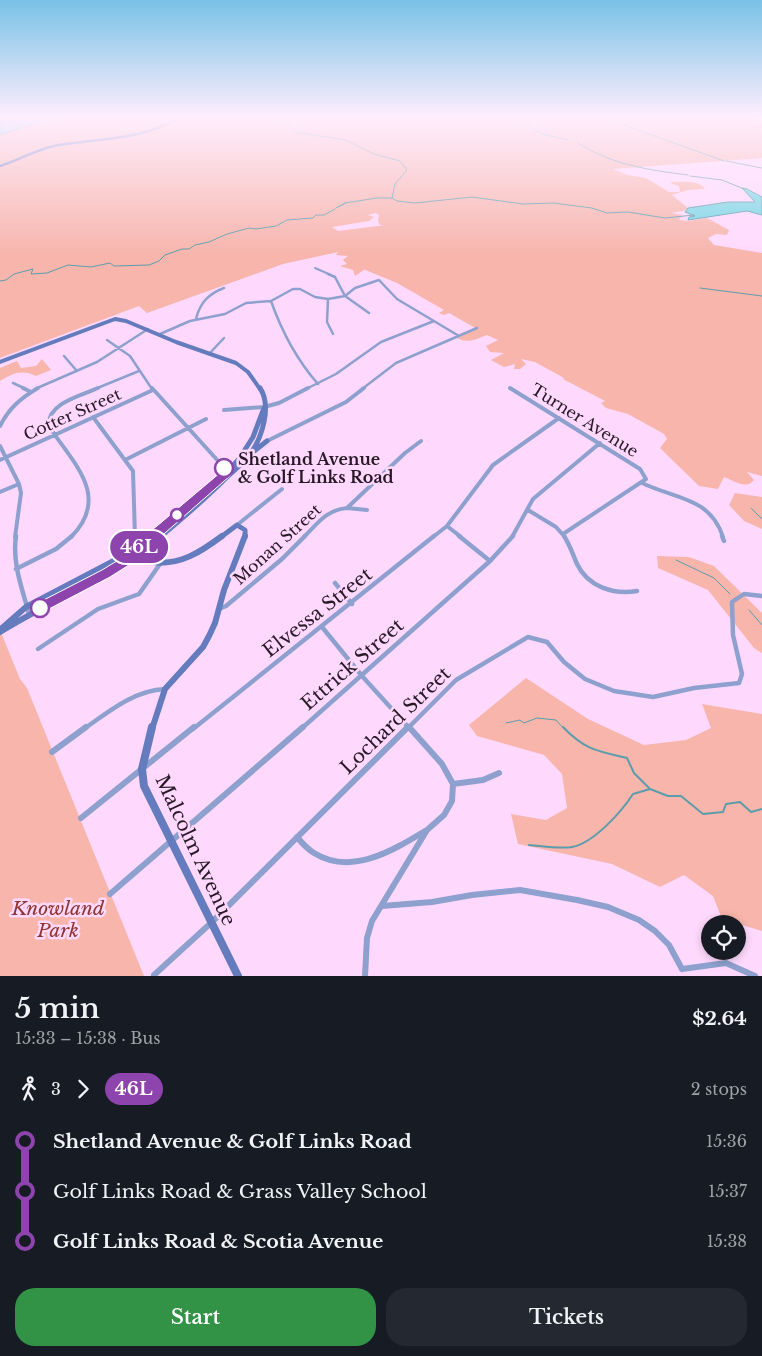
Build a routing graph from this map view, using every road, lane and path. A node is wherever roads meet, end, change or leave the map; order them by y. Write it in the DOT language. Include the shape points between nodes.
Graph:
graph roads {
  1 [pos="315,268"];
  2 [pos="224,288"];
  3 [pos="344,296"];
  4 [pos="328,300"];
  5 [pos="271,301"];
  6 [pos="369,313"];
  7 [pos="196,319"];
  8 [pos="434,321"];
  9 [pos="477,328"];
  10 [pos="148,329"];
  11 [pos="160,334"];
  12 [pos="333,334"];
  13 [pos="459,336"];
  14 [pos="224,338"];
  15 [pos="107,340"];
  16 [pos="119,348"];
  17 [pos="208,354"];
  18 [pos="64,356"];
  19 [pos="0,362"];
  20 [pos="77,371"];
  21 [pos="139,371"];
  22 [pos="13,383"];
  23 [pos="318,384"];
  24 [pos="510,388"];
  25 [pos="153,390"];
  26 [pos="31,392"];
  27 [pos="264,407"];
  28 [pos="224,410"];
  29 [pos="0,414"];
  30 [pos="7,414"];
  31 [pos="93,418"];
  32 [pos="559,418"];
  33 [pos="206,419"];
  34 [pos="0,426"];
  35 [pos="188,428"];
  36 [pos="54,435"];
  37 [pos="267,440"];
  38 [pos="420,441"];
  39 [pos="254,442"];
  40 [pos="600,443"];
  41 [pos="0,446"];
  42 [pos="251,453"];
  43 [pos="5,458"];
  44 [pos="0,460"];
  45 [pos="125,460"];
  46 [pos="229,473"];
  47 [pos="642,483"];
  48 [pos="19,484"];
  49 [pos="282,489"];
  50 [pos="0,492"];
  51 [pos="346,508"];
  52 [pos="367,510"];
  53 [pos="528,510"];
  54 [pos="237,525"];
  55 [pos="447,526"];
  56 [pos="563,534"];
  57 [pos="724,541"];
  58 [pos="136,552"];
  59 [pos="490,561"];
  60 [pos="160,564"];
  61 [pos="16,569"];
  62 [pos="335,583"];
  63 [pos="637,591"];
  64 [pos="762,596"];
  65 [pos="352,604"];
  66 [pos="219,609"];
  67 [pos="27,610"];
  68 [pos="322,627"];
  69 [pos="0,630"];
  70 [pos="38,648"];
  71 [pos="362,676"];
  72 [pos="165,689"];
  73 [pos="408,726"];
  74 [pos="52,752"];
  75 [pos="142,769"];
  76 [pos="499,773"];
  77 [pos="453,784"];
  78 [pos="81,818"];
  79 [pos="427,830"];
  80 [pos="297,837"];
  81 [pos="172,840"];
  82 [pos="110,894"];
  83 [pos="382,906"];
  84 [pos="212,922"];
  85 [pos="681,972"];
  86 [pos="154,975"];
  87 [pos="238,976"];
  88 [pos="365,976"];
  89 [pos="755,976"];
  1 -- 3 [label="street" via="335,277"];
  2 -- 7 [label="street" via="212,292 203,301"];
  3 -- 4 [label="street"];
  3 -- 6 [label="street"];
  3 -- 8 [label="street" via="355,288 378,280 399,300"];
  4 -- 5 [label="street" via="296,288"];
  4 -- 12 [label="street" via="327,324"];
  5 -- 7 [label="street" via="246,304 226,314"];
  5 -- 23 [label="street" via="296,359"];
  7 -- 11 [label="street"];
  8 -- 13 [label="street"];
  8 -- 23 [label="street" via="381,342"];
  9 -- 13 [label="street"];
  10 -- 11 [label="main road"];
  10 -- 16 [label="street"];
  10 -- 19 [label="main road" via="122,320 106,321"];
  11 -- 17 [label="main road"];
  13 -- 37 [label="street" via="396,363 346,402"];
  14 -- 17 [label="street"];
  15 -- 16 [label="street"];
  16 -- 20 [label="street"];
  16 -- 21 [label="street" via="130,354"];
  17 -- 27 [label="main road" via="236,363 248,372 263,394"];
  18 -- 20 [label="street"];
  20 -- 26 [label="street"];
  21 -- 25 [label="street"];
  21 -- 36 [label="street" via="57,407 48,421"];
  22 -- 26 [label="street"];
  23 -- 27 [label="street"];
  24 -- 32 [label="street, Turner Avenue"];
  25 -- 31 [label="street, Cotter Street"];
  25 -- 35 [label="street"];
  26 -- 30 [label="street"];
  27 -- 28 [label="street"];
  27 -- 39 [label="main road" via="265,420"];
  29 -- 30 [label="street"];
  30 -- 34 [label="street"];
  31 -- 36 [label="street, Cotter Street"];
  31 -- 45 [label="street"];
  32 -- 40 [label="street, Turner Avenue"];
  32 -- 55 [label="street, Elvessa Street" via="492,464"];
  33 -- 35 [label="street"];
  35 -- 45 [label="street"];
  35 -- 46 [label="street"];
  36 -- 43 [label="street, Cotter Street"];
  36 -- 61 [label="street" via="80,472 87,488 86,518 64,544"];
  37 -- 39 [label="street"];
  37 -- 42 [label="main road"];
  38 -- 51 [label="street, Monan Street" via="404,452"];
  39 -- 42 [label="main road"];
  39 -- 46 [label="main road"];
  40 -- 47 [label="street, Turner Avenue" via="640,469 646,479"];
  40 -- 53 [label="street, Ettrick Street" via="533,499"];
  41 -- 43 [label="street"];
  42 -- 46 [label="main road"];
  43 -- 44 [label="street, Cotter Street"];
  43 -- 48 [label="street"];
  45 -- 58 [label="street" via="133,471"];
  46 -- 58 [label="main road" via="186,516 151,545"];
  47 -- 56 [label="street"];
  47 -- 57 [label="street" via="699,504 715,518"];
  48 -- 50 [label="street"];
  48 -- 61 [label="street" via="21,493 14,548"];
  49 -- 54 [label="street"];
  51 -- 52 [label="street"];
  51 -- 66 [label="street, Monan Street" via="327,514 282,559"];
  53 -- 56 [label="street"];
  53 -- 59 [label="street, Ettrick Street" via="512,537"];
  54 -- 60 [label="main road" via="198,553"];
  54 -- 66 [label="main road, Malcolm Avenue" via="245,530 245,539"];
  55 -- 59 [label="street"];
  55 -- 65 [label="street, Elvessa Street"];
  56 -- 63 [label="street" via="581,571 591,580 615,592"];
  58 -- 60 [label="main road" via="148,561"];
  58 -- 67 [label="main road"];
  59 -- 71 [label="street, Ettrick Street"];
  60 -- 70 [label="street" via="139,594 98,609"];
  61 -- 67 [label="street"];
  62 -- 65 [label="street"];
  64 -- 73 [label="street, Lochard Street" via="744,594 732,602 733,635 742,674 739,683 653,697 614,691 585,679 547,642 528,637 456,680"];
  65 -- 68 [label="street, Elvessa Street"];
  66 -- 72 [label="main road, Malcolm Avenue" via="202,646"];
  67 -- 69 [label="main road"];
  68 -- 71 [label="street"];
  68 -- 75 [label="street, Elvessa Street"];
  71 -- 73 [label="street"];
  71 -- 81 [label="street, Ettrick Street"];
  72 -- 74 [label="street" via="146,691 120,705"];
  72 -- 75 [label="main road, Malcolm Avenue"];
  73 -- 77 [label="street" via="442,764"];
  73 -- 80 [label="street, Lochard Street"];
  75 -- 78 [label="street, Elvessa Street"];
  75 -- 81 [label="main road, Malcolm Avenue" via="144,786"];
  76 -- 77 [label="street" via="482,781"];
  77 -- 79 [label="street" via="452,802 444,815"];
  79 -- 80 [label="street" via="394,850 364,861 338,863 315,855"];
  79 -- 83 [label="street"];
  80 -- 84 [label="street, Lochard Street"];
  81 -- 82 [label="street, Ettrick Street"];
  81 -- 84 [label="main road, Malcolm Avenue"];
  83 -- 85 [label="street" via="520,890 608,907 640,920 655,931 669,945"];
  83 -- 88 [label="street" via="375,912 366,939"];
  84 -- 86 [label="street, Lochard Street"];
  84 -- 87 [label="main road, Malcolm Avenue"];
  85 -- 89 [label="street" via="726,964"];
}
